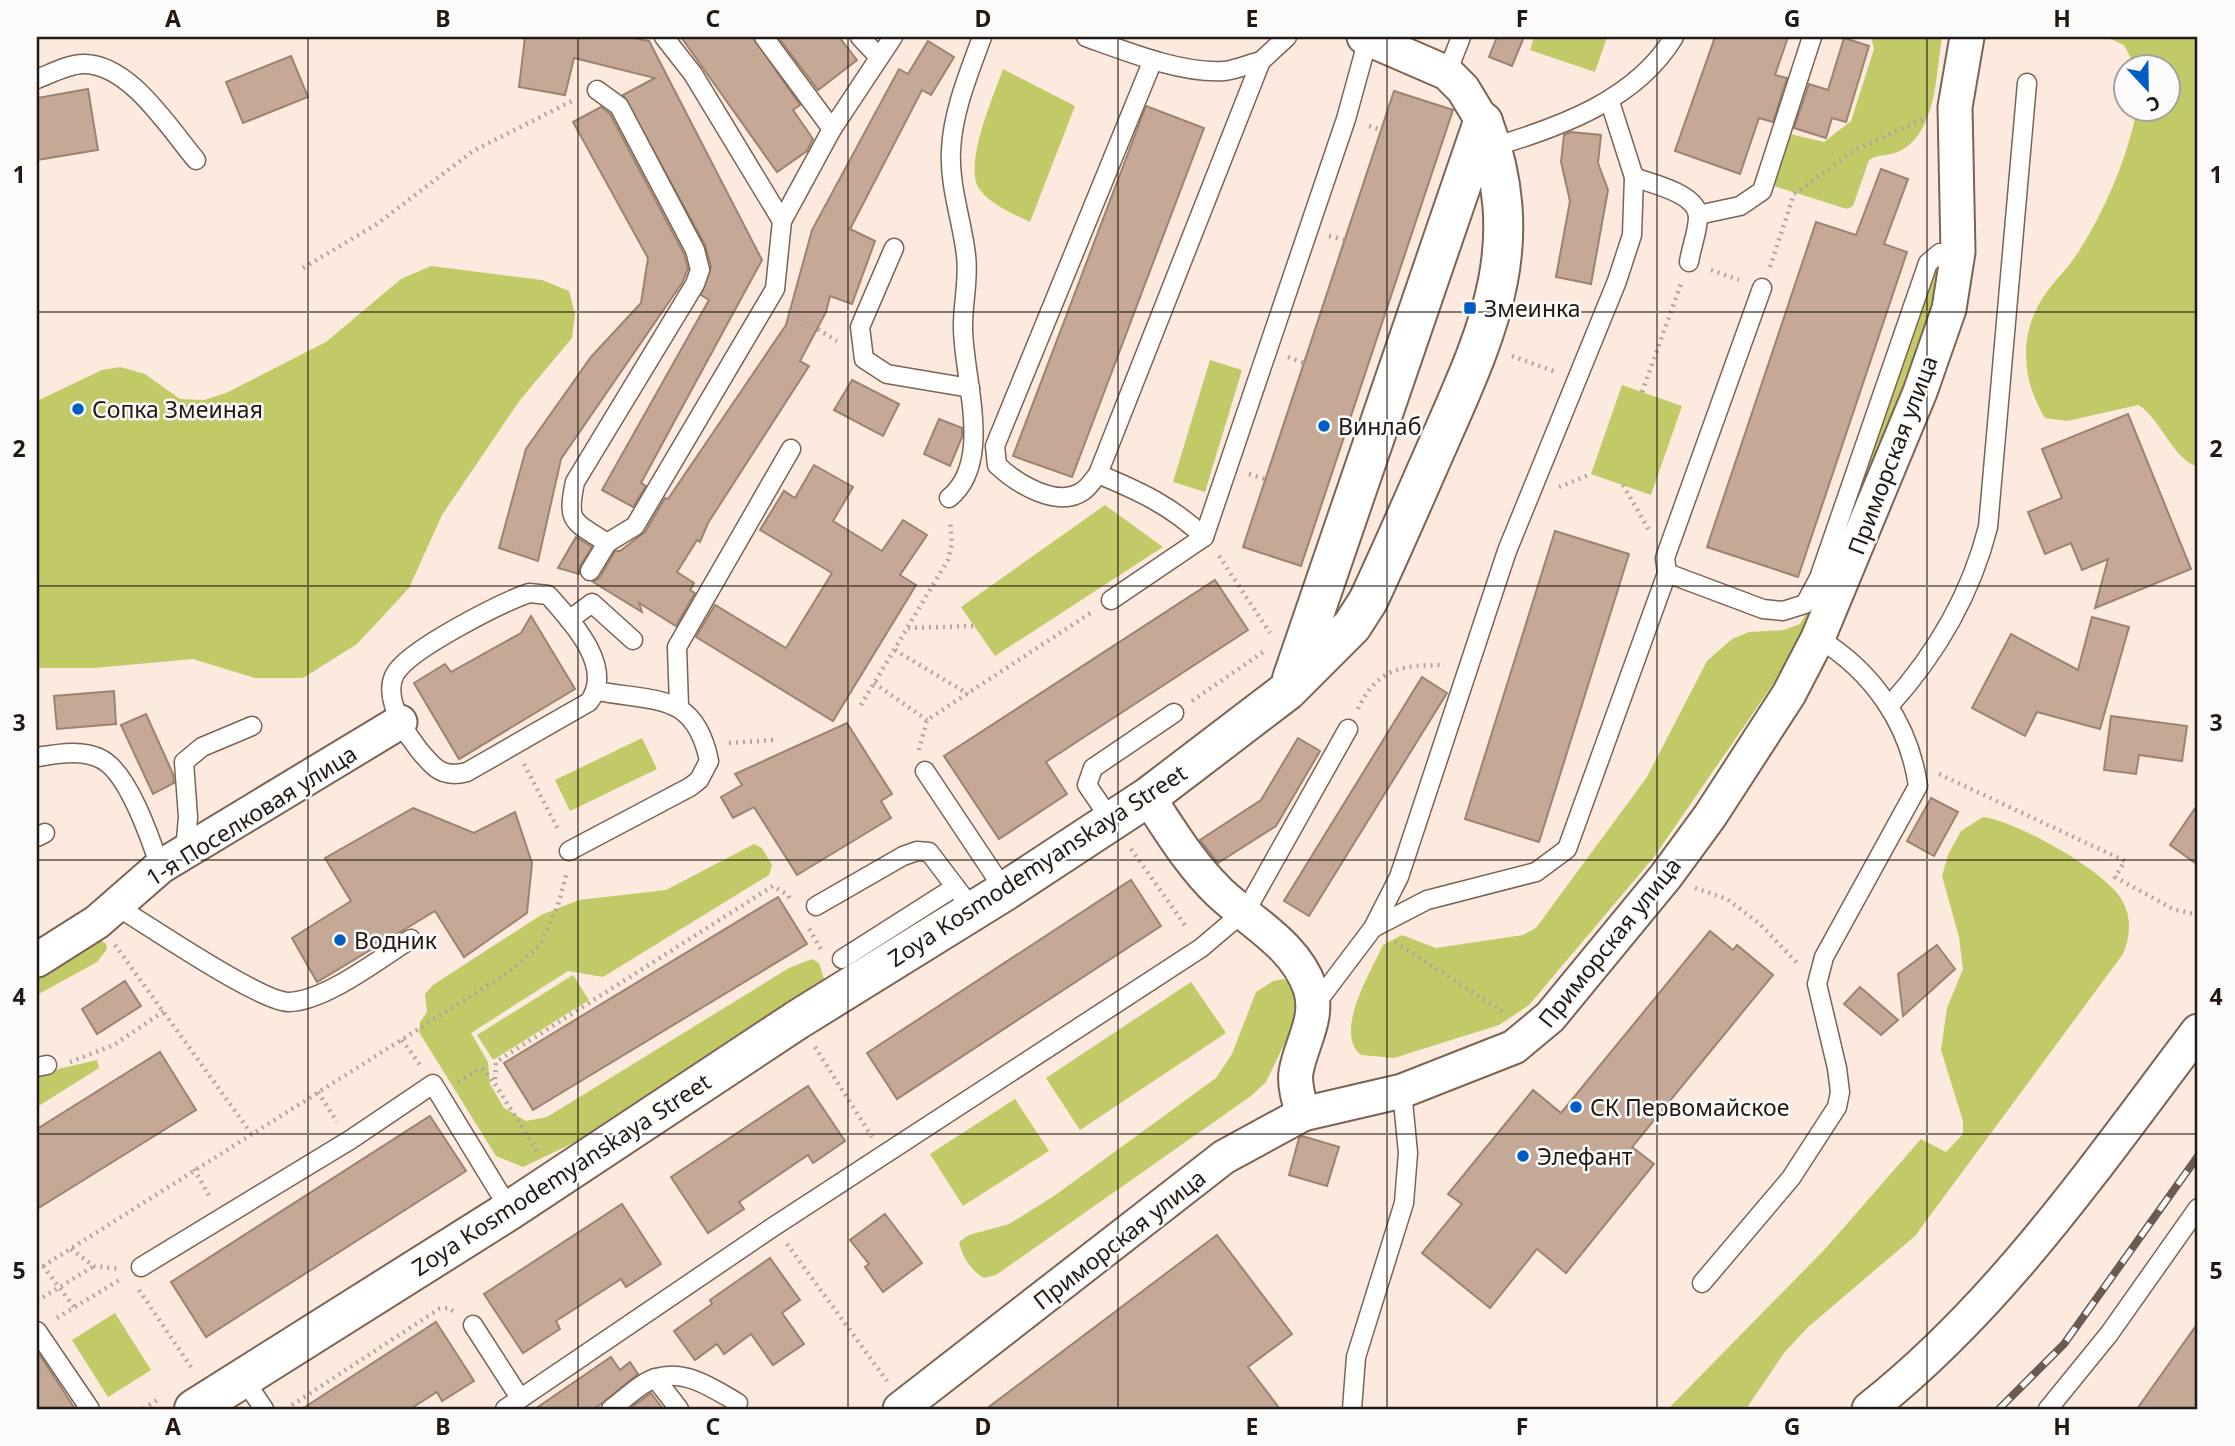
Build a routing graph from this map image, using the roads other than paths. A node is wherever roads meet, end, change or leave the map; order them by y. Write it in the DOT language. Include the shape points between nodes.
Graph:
graph roads {
  1 [pos="664,37"];
  2 [pos="764,37"];
  3 [pos="860,37"];
  4 [pos="893,37"];
  5 [pos="982,37"];
  6 [pos="1086,37"];
  7 [pos="1287,37"];
  8 [pos="1461,37"];
  9 [pos="1674,37"];
  10 [pos="1812,37"];
  11 [pos="1967,37"];
  12 [pos="1366,38"];
  13 [pos="878,57"];
  14 [pos="1153,60"];
  15 [pos="1261,61"];
  16 [pos="1447,73"];
  17 [pos="37,79"];
  18 [pos="2027,83"];
  19 [pos="597,90"];
  20 [pos="1610,102"];
  21 [pos="832,129"];
  22 [pos="1488,134"];
  23 [pos="196,160"];
  24 [pos="1634,177"];
  25 [pos="1698,215"];
  26 [pos="782,222"];
  27 [pos="894,248"];
  28 [pos="1958,252"];
  29 [pos="1689,262"];
  30 [pos="1762,288"];
  31 [pos="970,388"];
  32 [pos="790,449"];
  33 [pos="1098,474"];
  34 [pos="949,498"];
  35 [pos="1204,537"];
  36 [pos="607,543"];
  37 [pos="1666,565"];
  38 [pos="590,571"];
  39 [pos="1111,600"];
  40 [pos="569,620"];
  41 [pos="1818,638"];
  42 [pos="634,639"];
  43 [pos="597,691"];
  44 [pos="1287,691"];
  45 [pos="1890,705"];
  46 [pos="678,706"];
  47 [pos="1174,713"];
  48 [pos="400,722"];
  49 [pos="252,726"];
  50 [pos="1348,729"];
  51 [pos="37,757"];
  52 [pos="925,772"];
  53 [pos="1148,797"];
  54 [pos="1111,820"];
  55 [pos="569,851"];
  56 [pos="172,860"];
  57 [pos="978,896"];
  58 [pos="816,906"];
  59 [pos="1244,912"];
  60 [pos="107,914"];
  61 [pos="1373,928"];
  62 [pos="411,939"];
  63 [pos="835,959"];
  64 [pos="37,960"];
  65 [pos="1314,1006"];
  66 [pos="2198,1031"];
  67 [pos="1402,1091"];
  68 [pos="1303,1114"];
  69 [pos="2198,1208"];
  70 [pos="510,1210"];
  71 [pos="135,1271"];
  72 [pos="1702,1283"];
  73 [pos="473,1325"];
  74 [pos="38,1330"];
  75 [pos="243,1378"];
  76 [pos="655,1378"];
  77 [pos="195,1392"];
  78 [pos="520,1398"];
  79 [pos="738,1404"];
  80 [pos="903,1407"];
  81 [pos="90,1409"];
  82 [pos="264,1409"];
  83 [pos="505,1409"];
  84 [pos="611,1409"];
  85 [pos="678,1409"];
  86 [pos="1352,1409"];
  87 [pos="1870,1409"];
  88 [pos="2048,1409"];
  1 -- 26 [label="lane" via="693,74"];
  2 -- 21 [label="lane"];
  3 -- 13 [label="lane"];
  4 -- 13 [label="lane"];
  5 -- 31 [label="lane" via="958,106 951,150 955,205 966,256 963,324"];
  6 -- 14 [label="lane"];
  7 -- 15 [label="lane"];
  8 -- 16 [label="lane"];
  9 -- 20 [label="lane" via="1641,77"];
  10 -- 25 [label="lane" via="1762,191 1740,206"];
  11 -- 28 [label="street, Приморская улица" via="1955,107"];
  12 -- 16 [label="street, Zoya Kosmodemyanskaya Street"];
  12 -- 35 [label="lane" via="1346,118"];
  13 -- 21 [label="lane"];
  14 -- 15 [label="lane" via="1223,71"];
  14 -- 33 [label="lane" via="995,446 997,465 1014,480 1046,494 1066,498 1084,491"];
  15 -- 33 [label="lane"];
  16 -- 22 [label="street, Zoya Kosmodemyanskaya Street" via="1463,89"];
  17 -- 23 [label="lane" via="82,63 116,71"];
  18 -- 45 [label="lane" via="1988,527 1981,557 1945,633"];
  19 -- 36 [label="lane" via="619,106 695,250 700,270 682,308 575,482 569,509 575,521"];
  20 -- 22 [label="lane" via="1522,138"];
  20 -- 24 [label="lane"];
  21 -- 26 [label="lane"];
  22 -- 44 [label="main road"];
  22 -- 44 [label="main road, Zoya Kosmodemyanskaya Street" via="1503,220 1502,260 1482,345 1368,601 1352,626"];
  24 -- 25 [label="lane" via="1686,198"];
  24 -- 61 [label="lane" via="1632,235 1507,551 1399,877"];
  25 -- 29 [label="lane"];
  26 -- 36 [label="lane" via="775,289 635,526"];
  27 -- 31 [label="lane" via="860,327 864,359 887,374"];
  28 -- 37 [label="lane" via="1940,253 1928,263 1819,578 1805,604 1783,611 1763,609"];
  28 -- 41 [label="street, Приморская улица" via="1949,309 1920,392"];
  30 -- 37 [label="lane"];
  31 -- 34 [label="lane" via="972,459 960,489"];
  32 -- 46 [label="lane" via="677,647"];
  33 -- 35 [label="lane" via="1151,495"];
  35 -- 39 [label="lane"];
  36 -- 38 [label="lane"];
  37 -- 61 [label="lane" via="1567,849 1536,872 1427,900"];
  40 -- 42 [label="lane" via="592,603"];
  40 -- 43 [label="lane" via="593,656"];
  40 -- 48 [label="lane" via="548,595 529,593 432,644 402,664 394,676 391,693"];
  41 -- 45 [label="lane" via="1842,653"];
  41 -- 67 [label="street, Приморская улица" via="1789,694 1710,816 1666,876 1535,1032 1514,1047"];
  43 -- 46 [label="lane"];
  43 -- 48 [label="lane" via="589,702 467,772 453,775 437,769"];
  44 -- 53 [label="main road, Zoya Kosmodemyanskaya Street"];
  45 -- 72 [label="lane" via="1915,763 1918,786 1830,945 1818,984 1838,1068 1837,1107 1791,1178"];
  46 -- 55 [label="lane" via="696,723 706,744 709,761 699,780"];
  47 -- 54 [label="lane" via="1093,768 1087,785"];
  48 -- 56 [label="street, 1-я Поселковая улица"];
  49 -- 56 [label="lane" via="202,747 184,762 188,817"];
  50 -- 59 [label="lane"];
  51 -- 56 [label="lane" via="71,752 102,759"];
  52 -- 57 [label="lane"];
  53 -- 54 [label="main road, Zoya Kosmodemyanskaya Street"];
  53 -- 59 [label="street" via="1191,861"];
  54 -- 57 [label="main road, Zoya Kosmodemyanskaya Street"];
  56 -- 60 [label="street, 1-я Поселковая улица"];
  57 -- 58 [label="lane" via="929,852 917,851"];
  57 -- 63 [label="lane"];
  57 -- 70 [label="main road, Zoya Kosmodemyanskaya Street"];
  59 -- 65 [label="street" via="1296,962"];
  59 -- 78 [label="lane" via="1200,948"];
  60 -- 62 [label="lane" via="259,992 288,1002 323,993"];
  60 -- 64 [label="street, 1-я Поселковая улица"];
  61 -- 65 [label="lane"];
  65 -- 68 [label="street" via="1296,1073"];
  66 -- 87 [label="street" via="1997,1292 1918,1370"];
  67 -- 68 [label="street, Приморская улица"];
  67 -- 86 [label="lane" via="1408,1153 1404,1203 1356,1357"];
  68 -- 80 [label="street, Приморская улица" via="1224,1157"];
  69 -- 88 [label="lane" via="2109,1334"];
  70 -- 71 [label="lane" via="433,1084"];
  70 -- 75 [label="main road, Zoya Kosmodemyanskaya Street"];
  73 -- 78 [label="lane"];
  74 -- 81 [label="lane"];
  75 -- 77 [label="main road, Zoya Kosmodemyanskaya Street"];
  75 -- 82 [label="lane"];
  76 -- 79 [label="lane" via="685,1376"];
  76 -- 84 [label="lane"];
  76 -- 85 [label="lane"];
  78 -- 83 [label="lane"];
}
